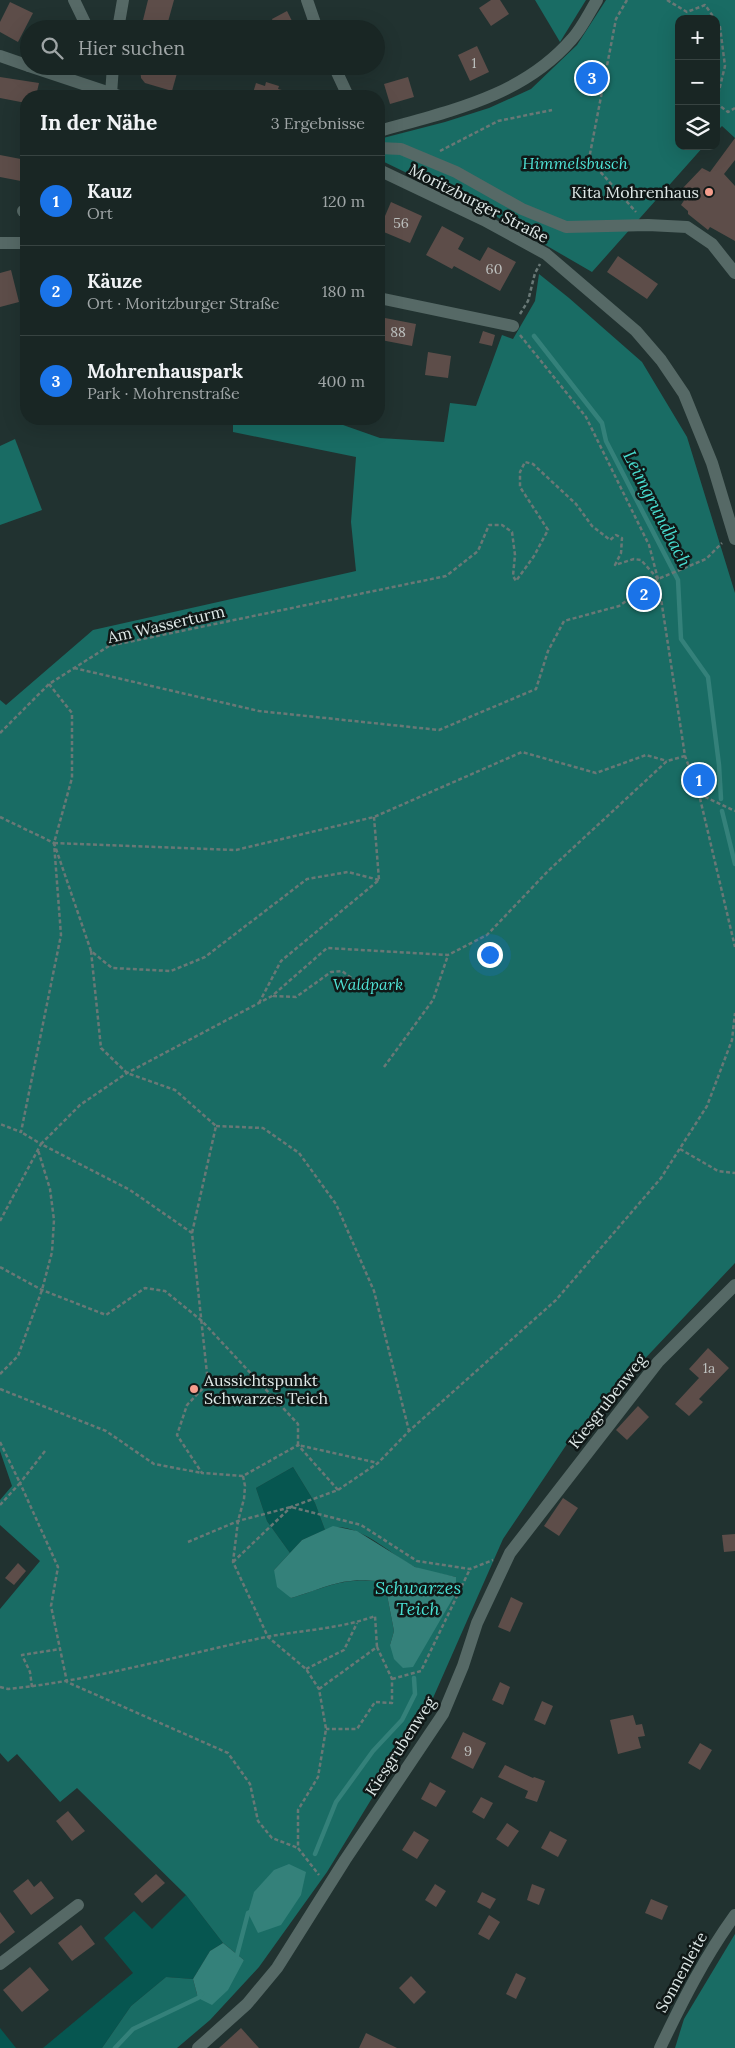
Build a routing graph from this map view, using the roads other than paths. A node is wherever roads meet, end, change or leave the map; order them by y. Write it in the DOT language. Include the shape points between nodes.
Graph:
graph roads {
  1 [pos="74,0"];
  2 [pos="123,0"];
  3 [pos="307,0"];
  4 [pos="596,0"];
  5 [pos="84,20"];
  6 [pos="120,20"];
  7 [pos="315,20"];
  8 [pos="0,56"];
  9 [pos="20,63"];
  10 [pos="56,75"];
  11 [pos="114,75"];
  12 [pos="338,75"];
  13 [pos="100,90"];
  14 [pos="115,90"];
  15 [pos="345,90"];
  16 [pos="385,129"];
  17 [pos="385,148"];
  18 [pos="385,173"];
  19 [pos="0,243"];
  20 [pos="20,243"];
  21 [pos="735,272"];
  22 [pos="385,299"];
  23 [pos="513,326"];
  24 [pos="734,534"];
  25 [pos="735,1285"];
  26 [pos="78,1905"];
  27 [pos="735,1914"];
  28 [pos="0,1964"];
  29 [pos="198,2048"];
  30 [pos="660,2048"];
  1 -- 5 [label="street"];
  2 -- 6 [label="street"];
  3 -- 7 [label="street"];
  4 -- 16 [label="street" via="573,38 543,68 495,96"];
  8 -- 9 [label="street"];
  10 -- 13 [label="street"];
  11 -- 14 [label="street"];
  12 -- 15 [label="street"];
  17 -- 21 [label="street" via="401,148 456,172 522,209 566,227 687,227 712,244"];
  18 -- 24 [label="street, Moritzburger Straße" via="546,254 636,331 684,394 712,463"];
  19 -- 20 [label="street"];
  22 -- 23 [label="street"];
  25 -- 29 [label="street, Kiesgrubenweg" via="658,1362 510,1553 477,1623 443,1714 278,1968 247,2004"];
  26 -- 28 [label="street"];
  27 -- 30 [label="street, Sonnenleite" via="696,1974"];
}
